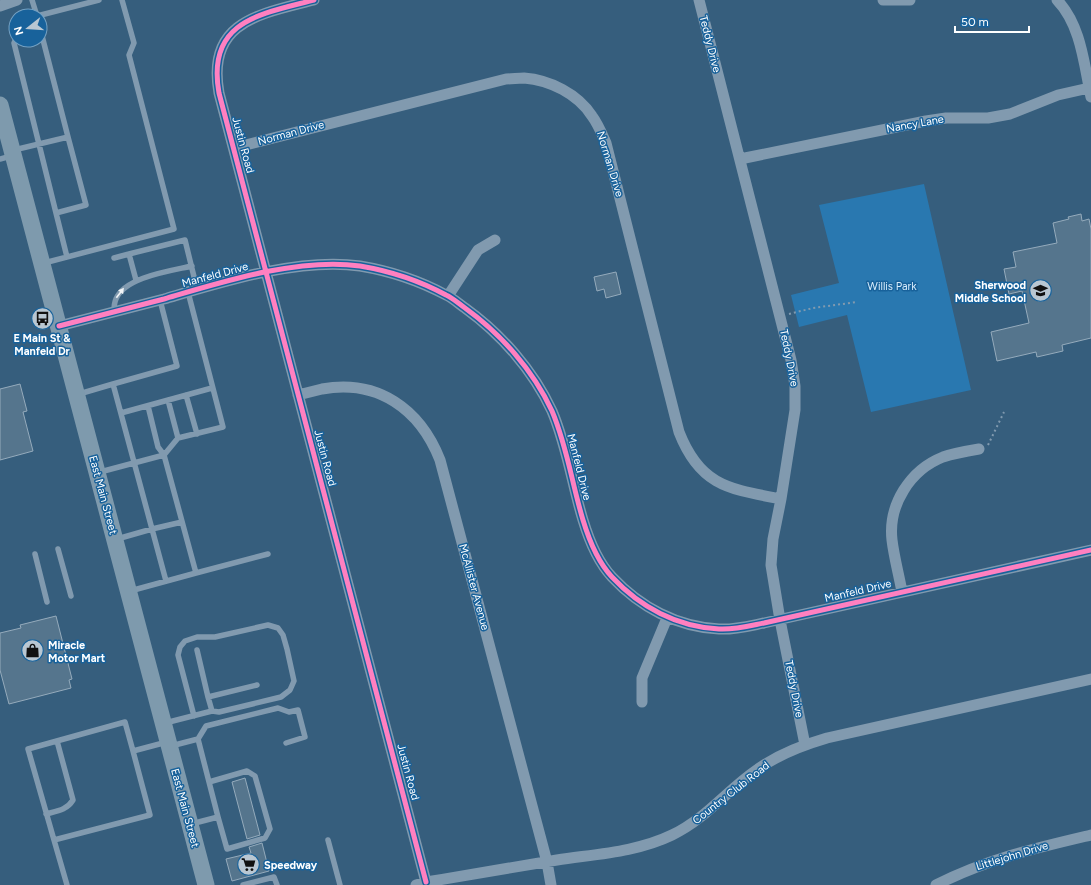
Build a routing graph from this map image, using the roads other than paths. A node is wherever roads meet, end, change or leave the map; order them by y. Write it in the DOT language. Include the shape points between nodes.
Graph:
graph roads {
  1 [pos="17,0"];
  2 [pos="99,0"];
  3 [pos="122,0"];
  4 [pos="314,0"];
  5 [pos="699,0"];
  6 [pos="883,0"];
  7 [pos="910,0"];
  8 [pos="1057,0"];
  9 [pos="0,6"];
  10 [pos="48,13"];
  11 [pos="15,48"];
  12 [pos="45,48"];
  13 [pos="1090,92"];
  14 [pos="0,104"];
  15 [pos="68,137"];
  16 [pos="40,144"];
  17 [pos="234,148"];
  18 [pos="9,155"];
  19 [pos="740,159"];
  20 [pos="56,213"];
  21 [pos="495,240"];
  22 [pos="129,254"];
  23 [pos="67,257"];
  24 [pos="114,258"];
  25 [pos="42,264"];
  26 [pos="192,266"];
  27 [pos="266,272"];
  28 [pos="136,280"];
  29 [pos="193,291"];
  30 [pos="448,296"];
  31 [pos="160,300"];
  32 [pos="114,312"];
  33 [pos="58,326"];
  34 [pos="113,384"];
  35 [pos="212,388"];
  36 [pos="76,394"];
  37 [pos="186,395"];
  38 [pos="298,396"];
  39 [pos="168,400"];
  40 [pos="148,406"];
  41 [pos="121,413"];
  42 [pos="197,434"];
  43 [pos="178,438"];
  44 [pos="979,449"];
  45 [pos="164,455"];
  46 [pos="134,463"];
  47 [pos="97,473"];
  48 [pos="781,499"];
  49 [pos="182,522"];
  50 [pos="152,530"];
  51 [pos="114,539"];
  52 [pos="58,549"];
  53 [pos="1091,550"];
  54 [pos="36,554"];
  55 [pos="268,554"];
  56 [pos="196,573"];
  57 [pos="166,581"];
  58 [pos="128,591"];
  59 [pos="902,592"];
  60 [pos="71,596"];
  61 [pos="47,602"];
  62 [pos="667,618"];
  63 [pos="780,620"];
  64 [pos="196,650"];
  65 [pos="1091,679"];
  66 [pos="257,685"];
  67 [pos="208,697"];
  68 [pos="642,702"];
  69 [pos="212,711"];
  70 [pos="194,716"];
  71 [pos="163,724"];
  72 [pos="198,739"];
  73 [pos="57,741"];
  74 [pos="286,743"];
  75 [pos="168,744"];
  76 [pos="805,745"];
  77 [pos="133,751"];
  78 [pos="209,782"];
  79 [pos="46,814"];
  80 [pos="218,817"];
  81 [pos="190,824"];
  82 [pos="1091,835"];
  83 [pos="54,840"];
  84 [pos="328,840"];
  85 [pos="547,862"];
  86 [pos="421,884"];
  87 [pos="67,885"];
  88 [pos="206,885"];
  89 [pos="243,885"];
  90 [pos="276,885"];
  91 [pos="340,885"];
  92 [pos="551,885"];
  93 [pos="936,885"];
  1 -- 9 [label="street"];
  2 -- 10 [label="lane"];
  3 -- 23 [label="lane" via="134,43 129,55 174,229"];
  4 -- 17 [label="street, Justin Road" via="250,19 238,27 227,40 219,57 216,80"];
  5 -- 19 [label="street, Teddy Drive"];
  6 -- 7 [label="street"];
  8 -- 13 [label="street" via="1073,23"];
  11 -- 16 [label="lane"];
  12 -- 15 [label="lane"];
  13 -- 19 [label="street, Nancy Lane" via="1058,95 1010,114 988,118 933,120"];
  14 -- 18 [label="main road, East Main Street"];
  15 -- 16 [label="lane"];
  15 -- 20 [label="lane" via="86,205"];
  16 -- 18 [label="lane"];
  16 -- 20 [label="lane"];
  17 -- 27 [label="street, Justin Road"];
  17 -- 48 [label="street, Norman Drive" via="506,80 523,78 540,81 567,92 582,103 592,115 606,144 685,448 711,479 726,487"];
  18 -- 25 [label="main road, East Main Street"];
  19 -- 48 [label="street, Teddy Drive" via="791,360 795,386 795,410"];
  20 -- 23 [label="lane"];
  21 -- 30 [label="street" via="478,250"];
  22 -- 24 [label="lane"];
  22 -- 26 [label="lane" via="185,240"];
  22 -- 28 [label="lane"];
  23 -- 25 [label="lane"];
  25 -- 33 [label="main road, East Main Street"];
  26 -- 28 [label="lane"];
  26 -- 29 [label="lane"];
  27 -- 29 [label="street, Manfeld Drive"];
  27 -- 30 [label="street, Manfeld Drive" via="314,265 359,266 411,280"];
  27 -- 38 [label="street, Justin Road"];
  32 -- 28 [label="lane, one-way" via="116,299 125,287"];
  29 -- 31 [label="street, Manfeld Drive"];
  29 -- 35 [label="lane"];
  30 -- 62 [label="street, Manfeld Drive" via="484,322 503,340 541,389 560,432 583,522 594,549 611,576 637,600"];
  31 -- 32 [label="street, Manfeld Drive"];
  31 -- 34 [label="lane" via="177,366"];
  32 -- 33 [label="street, Manfeld Drive"];
  33 -- 36 [label="main road, East Main Street"];
  34 -- 36 [label="lane"];
  34 -- 41 [label="lane"];
  35 -- 37 [label="lane"];
  35 -- 42 [label="lane" via="223,427"];
  36 -- 47 [label="main road, East Main Street"];
  37 -- 39 [label="lane"];
  37 -- 42 [label="lane"];
  38 -- 85 [label="street, McAllister Avenue" via="322,389 355,388 372,391 401,406 415,417 434,444"];
  38 -- 86 [label="street, Justin Road"];
  39 -- 40 [label="lane"];
  39 -- 43 [label="lane"];
  40 -- 41 [label="lane"];
  40 -- 45 [label="lane" via="158,447"];
  41 -- 46 [label="lane"];
  42 -- 43 [label="lane"];
  43 -- 45 [label="lane"];
  44 -- 59 [label="street" via="942,458 920,470 897,501 892,539"];
  45 -- 46 [label="lane"];
  45 -- 49 [label="lane"];
  46 -- 47 [label="lane"];
  46 -- 50 [label="lane"];
  47 -- 51 [label="main road, East Main Street"];
  48 -- 63 [label="street, Teddy Drive" via="771,565"];
  49 -- 50 [label="lane"];
  49 -- 56 [label="lane"];
  50 -- 51 [label="lane"];
  50 -- 57 [label="lane"];
  51 -- 58 [label="main road, East Main Street"];
  52 -- 60 [label="lane"];
  53 -- 59 [label="street, Manfeld Drive"];
  54 -- 61 [label="lane"];
  55 -- 56 [label="lane"];
  56 -- 57 [label="lane"];
  57 -- 58 [label="lane"];
  58 -- 71 [label="main road, East Main Street"];
  59 -- 63 [label="street, Manfeld Drive"];
  62 -- 63 [label="street, Manfeld Drive" via="720,629"];
  62 -- 68 [label="street" via="642,678"];
  63 -- 76 [label="street, Teddy Drive"];
  64 -- 67 [label="lane"];
  65 -- 76 [label="street, Country Club Road"];
  66 -- 67 [label="lane"];
  67 -- 69 [label="lane"];
  69 -- 70 [label="lane"];
  69 -- 70 [label="lane" via="219,712 281,696 290,690 294,681 283,635 278,628 268,625 185,641 178,656"];
  70 -- 71 [label="lane"];
  71 -- 75 [label="main road, East Main Street"];
  72 -- 74 [label="lane" via="206,726 278,708 289,712 298,710 305,737"];
  72 -- 75 [label="lane"];
  72 -- 78 [label="lane"];
  73 -- 77 [label="lane" via="125,722"];
  73 -- 79 [label="lane" via="74,800 64,809"];
  73 -- 79 [label="lane" via="28,749"];
  75 -- 77 [label="lane"];
  75 -- 81 [label="main road, East Main Street"];
  76 -- 85 [label="street, Country Club Road" via="758,769 686,828 659,841 631,849"];
  77 -- 83 [label="lane" via="150,815"];
  78 -- 80 [label="lane"];
  78 -- 80 [label="lane" via="247,771 255,776 270,829 266,838 227,849"];
  79 -- 83 [label="lane"];
  80 -- 81 [label="lane"];
  81 -- 88 [label="main road, East Main Street"];
  82 -- 93 [label="street, Littlejohn Drive" via="984,863"];
  83 -- 87 [label="lane"];
  84 -- 91 [label="lane"];
  85 -- 86 [label="street, Country Club Road"];
  85 -- 92 [label="street, McAllister Avenue"];
  89 -- 90 [label="lane" via="274,877"];
}
